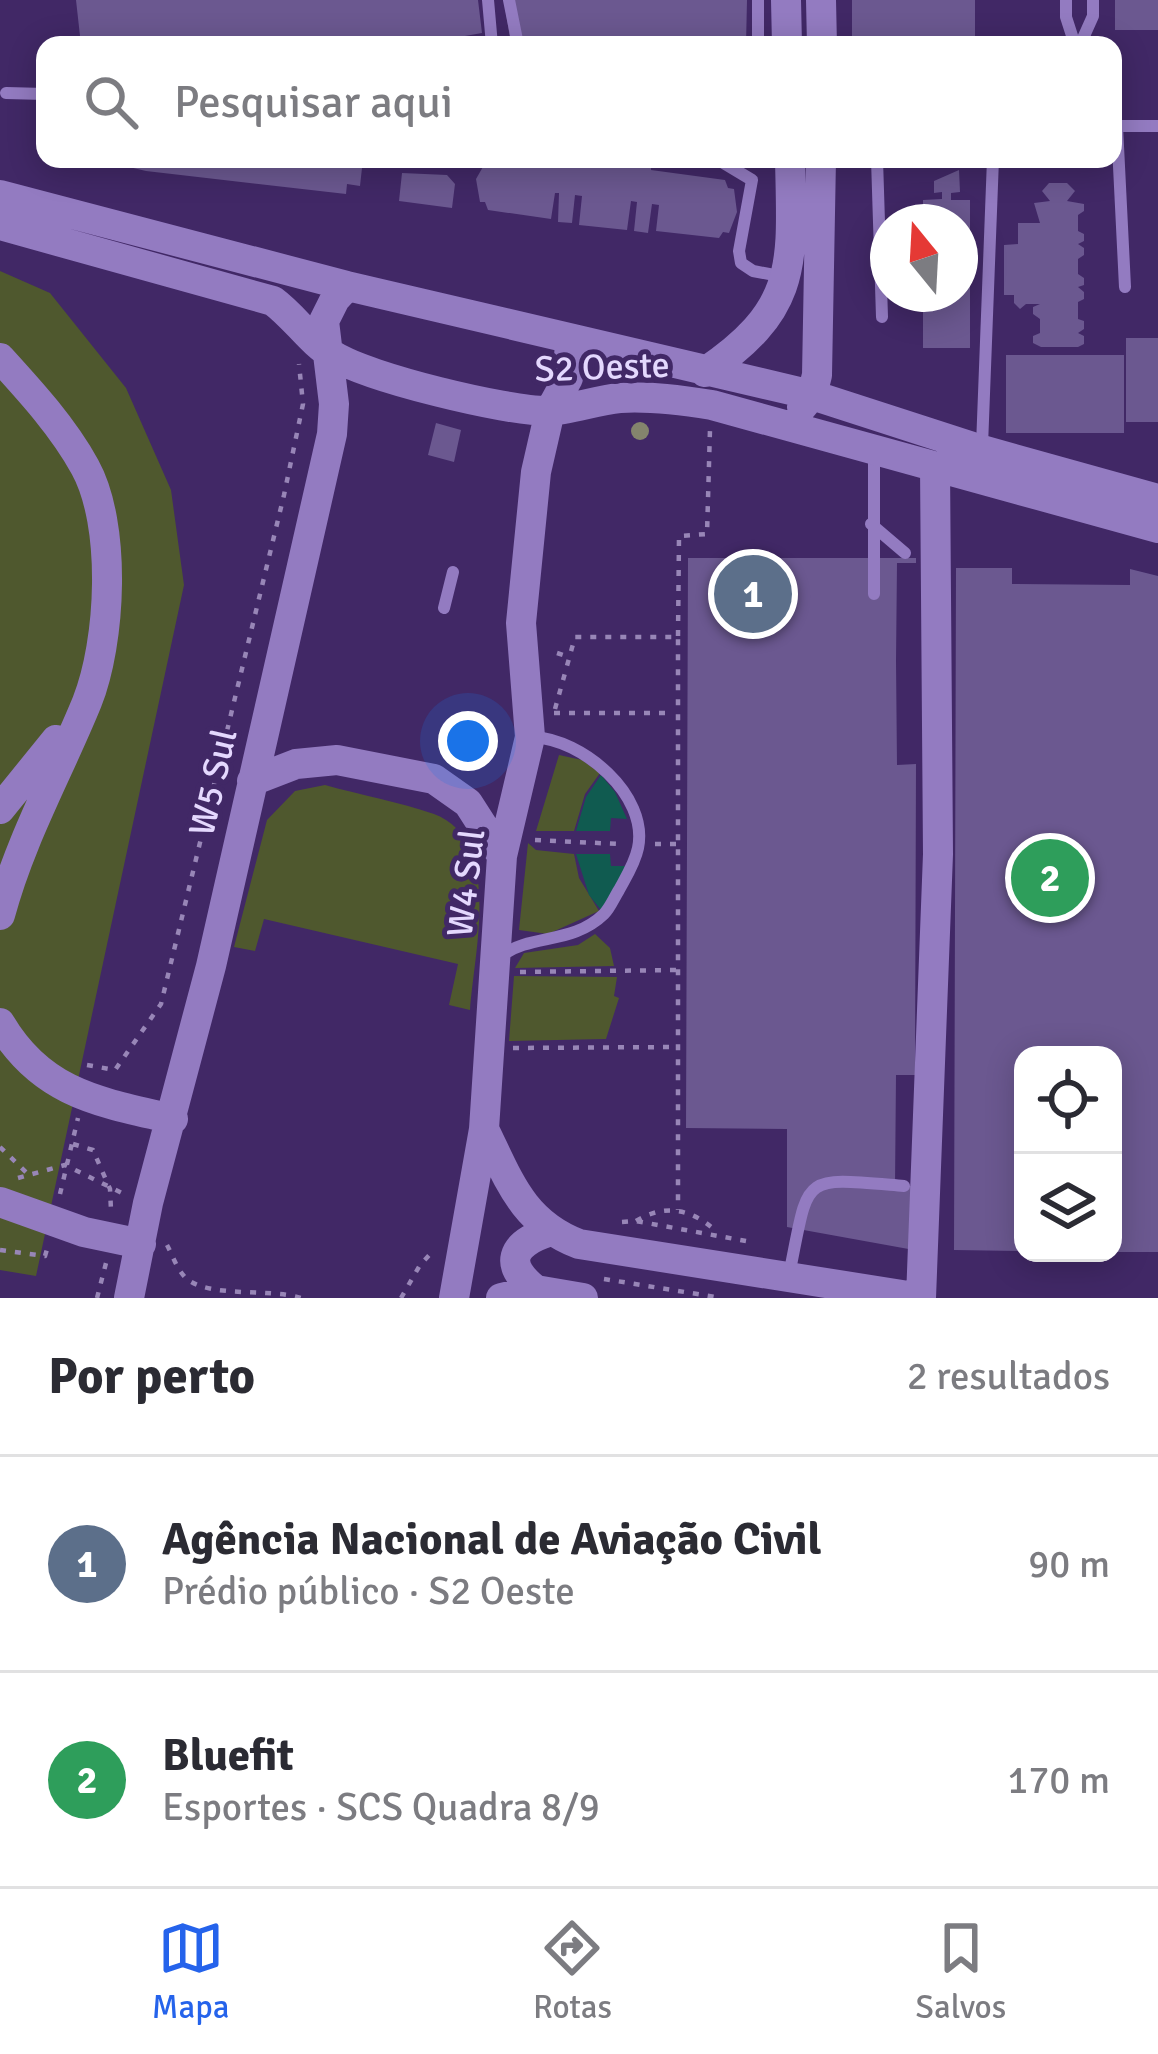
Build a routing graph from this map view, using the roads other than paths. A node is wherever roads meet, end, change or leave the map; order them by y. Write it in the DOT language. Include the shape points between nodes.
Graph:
graph roads {
  1 [pos="488,0"];
  2 [pos="509,0"];
  3 [pos="758,0"];
  4 [pos="786,0"];
  5 [pos="821,0"];
  6 [pos="1066,0"];
  7 [pos="1093,0"];
  8 [pos="491,36"];
  9 [pos="516,36"];
  10 [pos="758,36"];
  11 [pos="787,36"];
  12 [pos="822,36"];
  13 [pos="1074,36"];
  14 [pos="1083,36"];
  15 [pos="6,93"];
  16 [pos="36,94"];
  17 [pos="1122,126"];
  18 [pos="1158,126"];
  19 [pos="732,168"];
  20 [pos="821,168"];
  21 [pos="877,168"];
  22 [pos="993,168"];
  23 [pos="1118,168"];
  24 [pos="790,170"];
  25 [pos="752,180"];
  26 [pos="0,194"];
  27 [pos="0,225"];
  28 [pos="787,278"];
  29 [pos="347,286"];
  30 [pos="1125,287"];
  31 [pos="882,317"];
  32 [pos="570,339"];
  33 [pos="0,358"];
  34 [pos="313,358"];
  35 [pos="705,372"];
  36 [pos="812,395"];
  37 [pos="724,409"];
  38 [pos="550,411"];
  39 [pos="874,449"];
  40 [pos="982,450"];
  41 [pos="935,466"];
  42 [pos="1158,499"];
  43 [pos="871,524"];
  44 [pos="1158,528"];
  45 [pos="904,553"];
  46 [pos="453,572"];
  47 [pos="874,594"];
  48 [pos="444,608"];
  49 [pos="89,698"];
  50 [pos="530,737"];
  51 [pos="251,781"];
  52 [pos="0,809"];
  53 [pos="513,848"];
  54 [pos="0,915"];
  55 [pos="502,966"];
  56 [pos="0,1023"];
  57 [pos="173,1119"];
  58 [pos="484,1129"];
  59 [pos="904,1186"];
  60 [pos="8,1190"];
  61 [pos="548,1232"];
  62 [pos="154,1244"];
  63 [pos="788,1280"];
  64 [pos="536,1290"];
  65 [pos="129,1298"];
  66 [pos="454,1298"];
  67 [pos="501,1298"];
  68 [pos="583,1298"];
  69 [pos="921,1298"];
  1 -- 8 [label="lane"];
  2 -- 9 [label="lane"];
  3 -- 10 [label="lane"];
  4 -- 11 [label="main road"];
  5 -- 12 [label="main road"];
  6 -- 13 [label="lane"];
  7 -- 14 [label="lane"];
  15 -- 16 [label="lane"];
  17 -- 18 [label="lane"];
  19 -- 25 [label="lane"];
  20 -- 36 [label="main road"];
  21 -- 31 [label="lane"];
  22 -- 40 [label="lane"];
  23 -- 30 [label="lane"];
  24 -- 25 [label="lane"];
  24 -- 28 [label="main road"];
  25 -- 28 [label="lane" via="741,263"];
  26 -- 29 [label="main road, S2 Oeste"];
  27 -- 34 [label="main road, S2 Oeste" via="273,301"];
  28 -- 35 [label="main road" via="773,309"];
  29 -- 32 [label="main road, S2 Oeste"];
  29 -- 34 [label="main road, W5 Sul" via="327,311"];
  32 -- 35 [label="main road, S2 Oeste"];
  32 -- 38 [label="main road, W4 Sul" via="568,378"];
  33 -- 49 [label="main road" via="87,471 101,523 105,646"];
  34 -- 38 [label="main road, S2 Oeste"];
  34 -- 51 [label="main road, W5 Sul" via="334,404 332,434"];
  35 -- 36 [label="main road, S2 Oeste"];
  36 -- 37 [label="main road" via="794,410"];
  36 -- 40 [label="main road, S2 Oeste"];
  37 -- 38 [label="main road, S2 Oeste" via="620,398"];
  37 -- 39 [label="main road, S2 Oeste"];
  38 -- 50 [label="main road, W4 Sul" via="521,623"];
  39 -- 41 [label="main road, S2 Oeste"];
  39 -- 43 [label="lane"];
  40 -- 42 [label="main road, S2 Oeste"];
  41 -- 44 [label="main road, S2 Oeste"];
  41 -- 69 [label="main road" via="938,854"];
  43 -- 45 [label="lane"];
  43 -- 47 [label="lane"];
  46 -- 48 [label="lane"];
  49 -- 52 [label="main road"];
  49 -- 54 [label="main road"];
  50 -- 53 [label="main road, W4 Sul"];
  50 -- 55 [label="lane" via="588,755 610,773 640,843 606,913 573,935 510,949"];
  51 -- 53 [label="main road" via="338,760 434,779"];
  51 -- 57 [label="main road, W5 Sul"];
  53 -- 55 [label="main road, W4 Sul"];
  55 -- 58 [label="main road, W4 Sul"];
  56 -- 57 [label="main road" via="40,1074 81,1095"];
  57 -- 62 [label="main road, W5 Sul" via="148,1203"];
  58 -- 61 [label="main road" via="513,1190"];
  58 -- 66 [label="main road, W4 Sul"];
  59 -- 63 [label="lane" via="818,1184 805,1197"];
  60 -- 62 [label="main road" via="84,1232"];
  61 -- 63 [label="main road"];
  61 -- 64 [label="main road" via="518,1249 520,1278"];
  62 -- 65 [label="main road, W5 Sul"];
  63 -- 69 [label="main road"];
  64 -- 67 [label="main road"];
  64 -- 68 [label="main road"];
}
